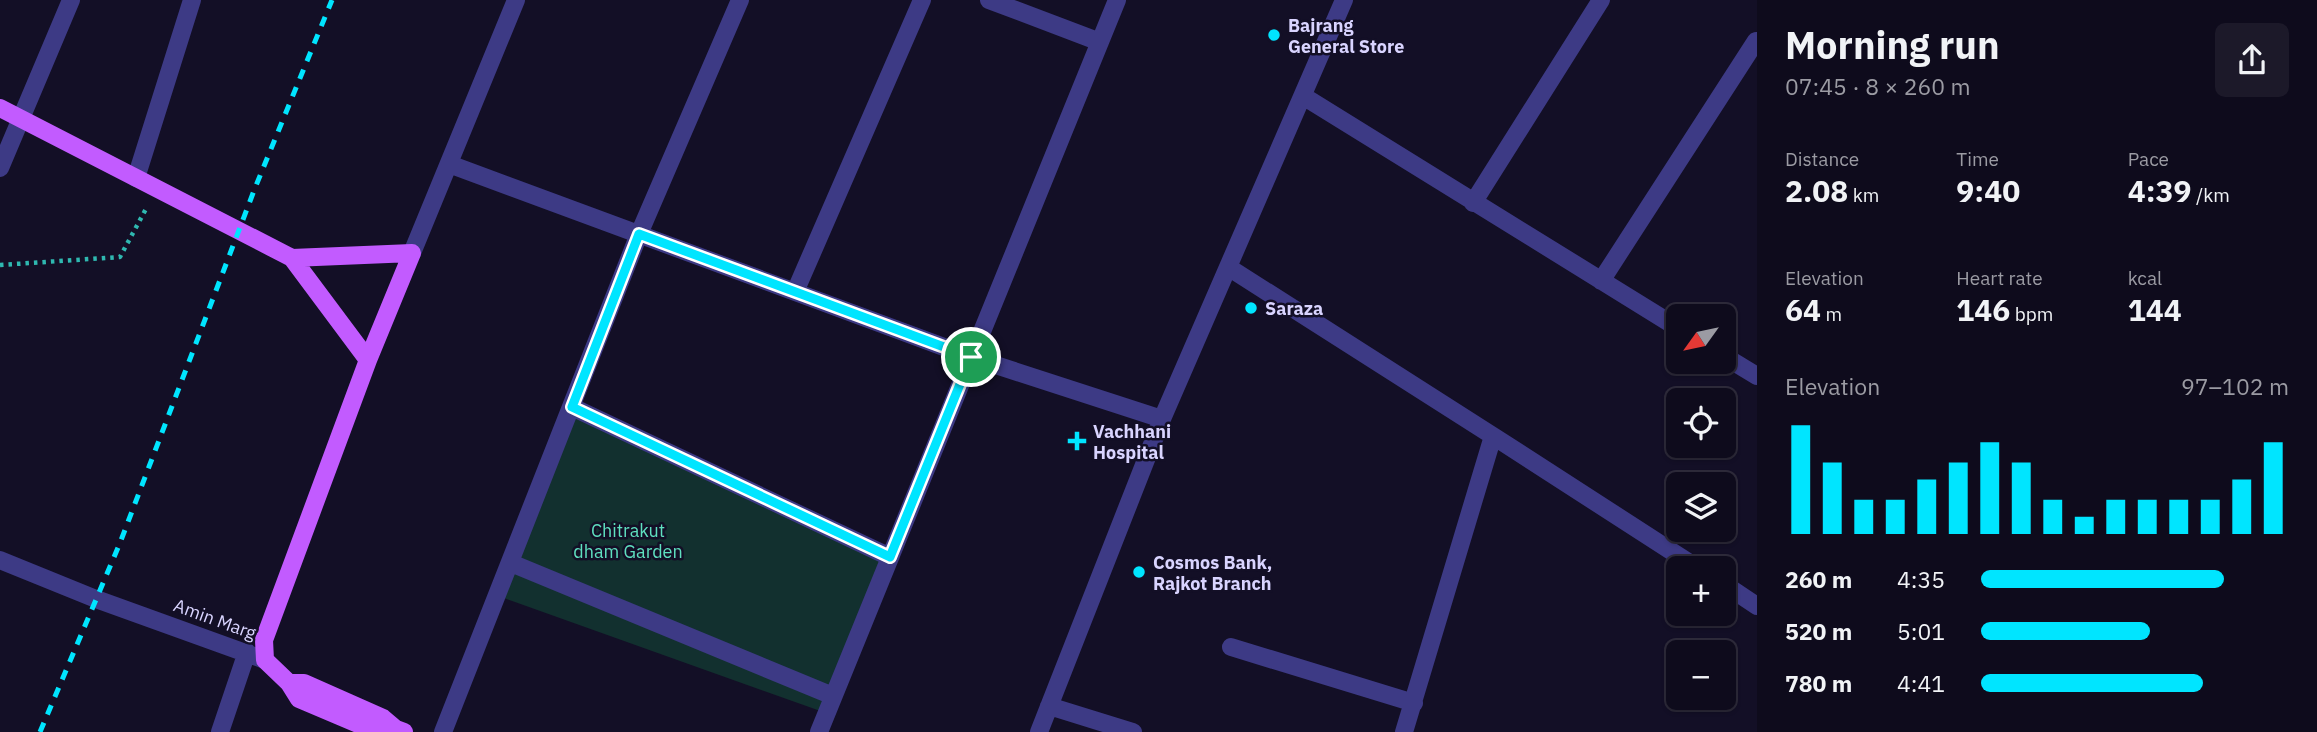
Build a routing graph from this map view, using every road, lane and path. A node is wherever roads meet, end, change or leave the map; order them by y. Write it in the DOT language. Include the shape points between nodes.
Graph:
graph roads {
  1 [pos="71,0"];
  2 [pos="192,0"];
  3 [pos="516,0"];
  4 [pos="740,0"];
  5 [pos="922,0"];
  6 [pos="989,0"];
  7 [pos="1117,0"];
  8 [pos="1344,0"];
  9 [pos="1601,0"];
  10 [pos="1756,41"];
  11 [pos="1100,42"];
  12 [pos="1303,96"];
  13 [pos="0,108"];
  14 [pos="21,118"];
  15 [pos="449,163"];
  16 [pos="0,168"];
  17 [pos="136,178"];
  18 [pos="157,189"];
  19 [pos="1473,203"];
  20 [pos="639,234"];
  21 [pos="412,253"];
  22 [pos="292,258"];
  23 [pos="0,265"];
  24 [pos="1228,267"];
  25 [pos="1601,281"];
  26 [pos="795,292"];
  27 [pos="1666,321"];
  28 [pos="971,357"];
  29 [pos="369,360"];
  30 [pos="1736,363"];
  31 [pos="1757,376"];
  32 [pos="572,407"];
  33 [pos="1162,419"];
  34 [pos="1493,436"];
  35 [pos="1679,556"];
  36 [pos="890,557"];
  37 [pos="0,560"];
  38 [pos="511,563"];
  39 [pos="1736,592"];
  40 [pos="1757,606"];
  41 [pos="1231,647"];
  42 [pos="247,652"];
  43 [pos="265,660"];
  44 [pos="289,683"];
  45 [pos="833,696"];
  46 [pos="1414,703"];
  47 [pos="1049,706"];
  48 [pos="395,731"];
  49 [pos="220,732"];
  50 [pos="377,732"];
  51 [pos="443,732"];
  52 [pos="819,732"];
  53 [pos="1039,732"];
  54 [pos="1133,732"];
  55 [pos="1404,732"];
  1 -- 14 [label="street"];
  2 -- 17 [label="street"];
  3 -- 15 [label="street"];
  4 -- 20 [label="street"];
  5 -- 26 [label="street"];
  6 -- 11 [label="street"];
  7 -- 11 [label="street"];
  8 -- 12 [label="street"];
  9 -- 19 [label="street"];
  10 -- 25 [label="street"];
  11 -- 28 [label="street"];
  12 -- 19 [label="street"];
  12 -- 24 [label="street"];
  13 -- 14 [label="main road"];
  14 -- 16 [label="street"];
  14 -- 17 [label="main road"];
  15 -- 20 [label="street"];
  15 -- 21 [label="street"];
  17 -- 18 [label="main road"];
  18 -- 22 [label="main road"];
  18 -- 23 [label="path" via="120,257"];
  19 -- 25 [label="street"];
  20 -- 26 [label="street"];
  20 -- 32 [label="street"];
  21 -- 22 [label="main road"];
  21 -- 29 [label="main road"];
  22 -- 29 [label="main road"];
  24 -- 33 [label="street"];
  24 -- 34 [label="street"];
  25 -- 27 [label="street"];
  26 -- 28 [label="street"];
  28 -- 33 [label="street"];
  28 -- 36 [label="street"];
  29 -- 43 [label="main road" via="264,640"];
  30 -- 31 [label="street"];
  32 -- 36 [label="street"];
  32 -- 38 [label="street"];
  33 -- 47 [label="street"];
  34 -- 35 [label="street"];
  34 -- 46 [label="street"];
  36 -- 45 [label="street"];
  37 -- 42 [label="street, Amin Marg"];
  38 -- 45 [label="street"];
  38 -- 51 [label="street"];
  39 -- 40 [label="street"];
  41 -- 46 [label="street"];
  42 -- 43 [label="street, Amin Marg"];
  42 -- 49 [label="street"];
  43 -- 44 [label="main road, Amin Marg"];
  44 -- 48 [label="main road" via="304,683 383,718"];
  44 -- 50 [label="main road, Amin Marg" via="299,699"];
  45 -- 52 [label="street"];
  46 -- 55 [label="street"];
  47 -- 53 [label="street"];
  47 -- 54 [label="street"];
}
